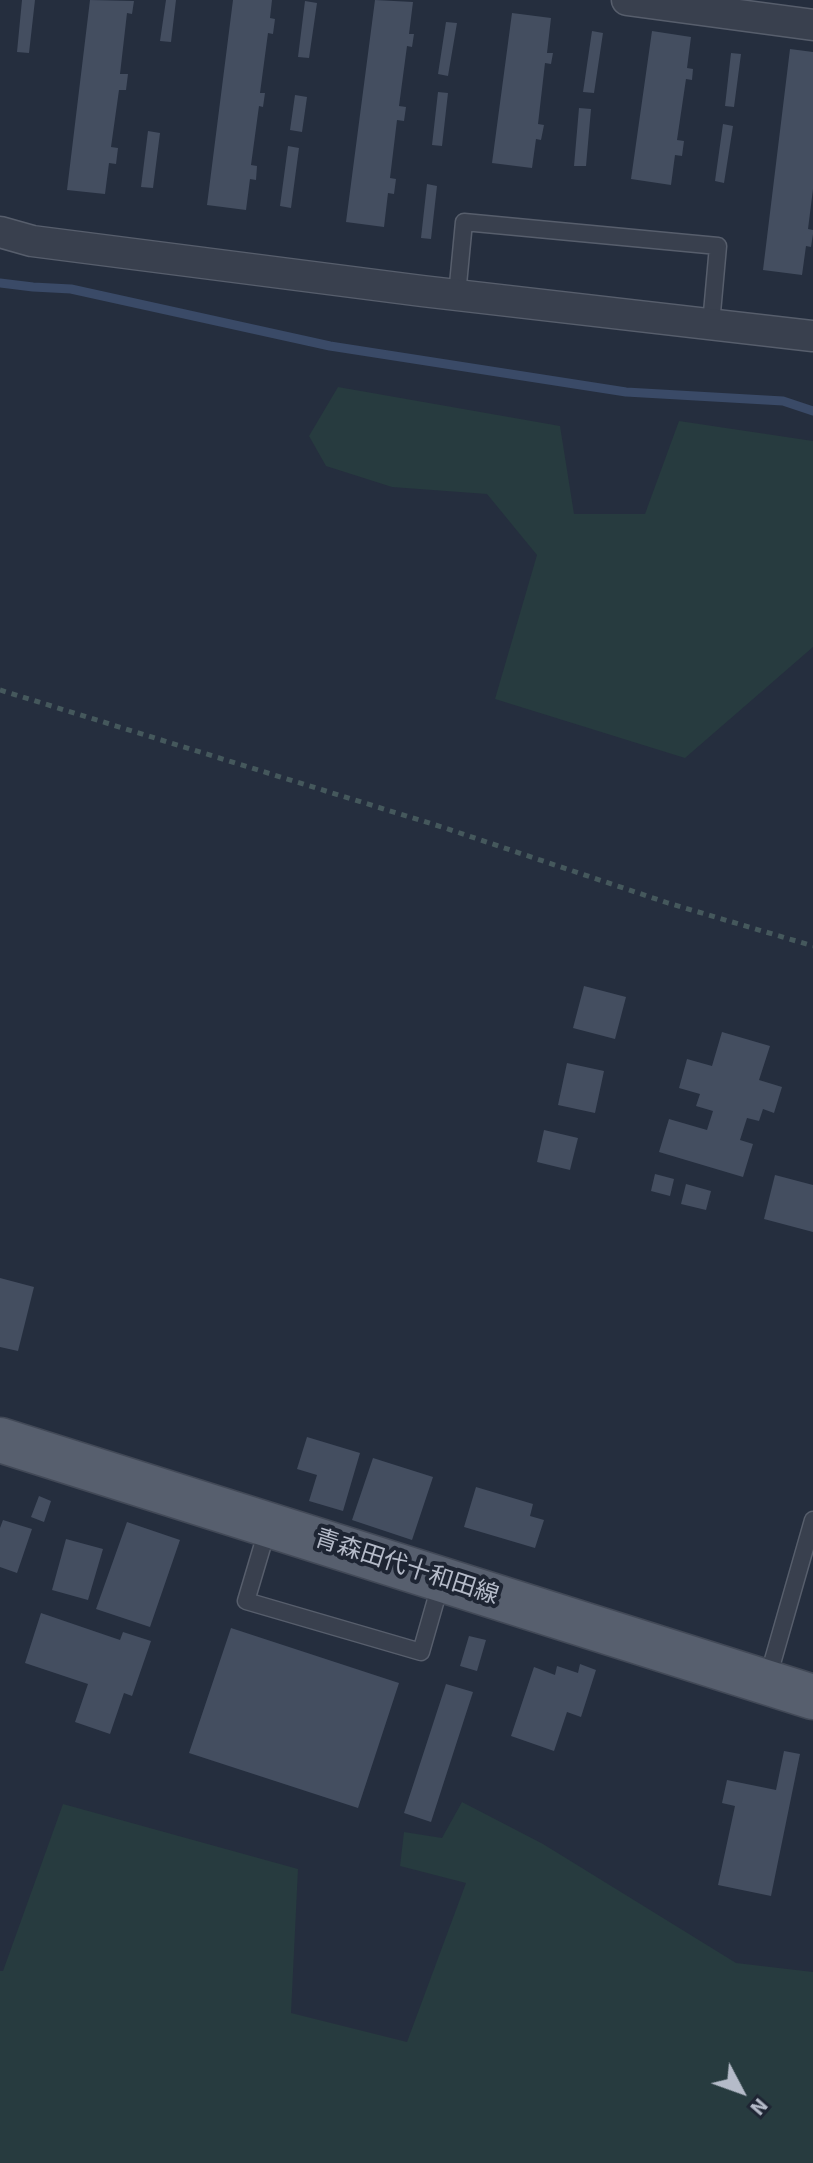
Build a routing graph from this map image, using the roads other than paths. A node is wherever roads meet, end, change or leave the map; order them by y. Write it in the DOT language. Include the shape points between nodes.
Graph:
graph roads {
  1 [pos="627,0"];
  2 [pos="813,25"];
  3 [pos="0,232"];
  4 [pos="457,295"];
  5 [pos="711,324"];
  6 [pos="813,336"];
  7 [pos="0,1440"];
  8 [pos="813,1520"];
  9 [pos="269,1525"];
  10 [pos="442,1580"];
  11 [pos="766,1682"];
  12 [pos="813,1697"];
  1 -- 2 [label="street"];
  3 -- 4 [label="street" via="32,241"];
  4 -- 5 [label="street"];
  4 -- 5 [label="lane" via="464,222 718,246"];
  5 -- 6 [label="street"];
  7 -- 9 [label="main road, 青森田代十和田線"];
  8 -- 11 [label="lane"];
  9 -- 10 [label="main road, 青森田代十和田線"];
  9 -- 10 [label="lane" via="246,1601 421,1652"];
  10 -- 11 [label="main road, 青森田代十和田線"];
  11 -- 12 [label="main road, 青森田代十和田線"];
}
